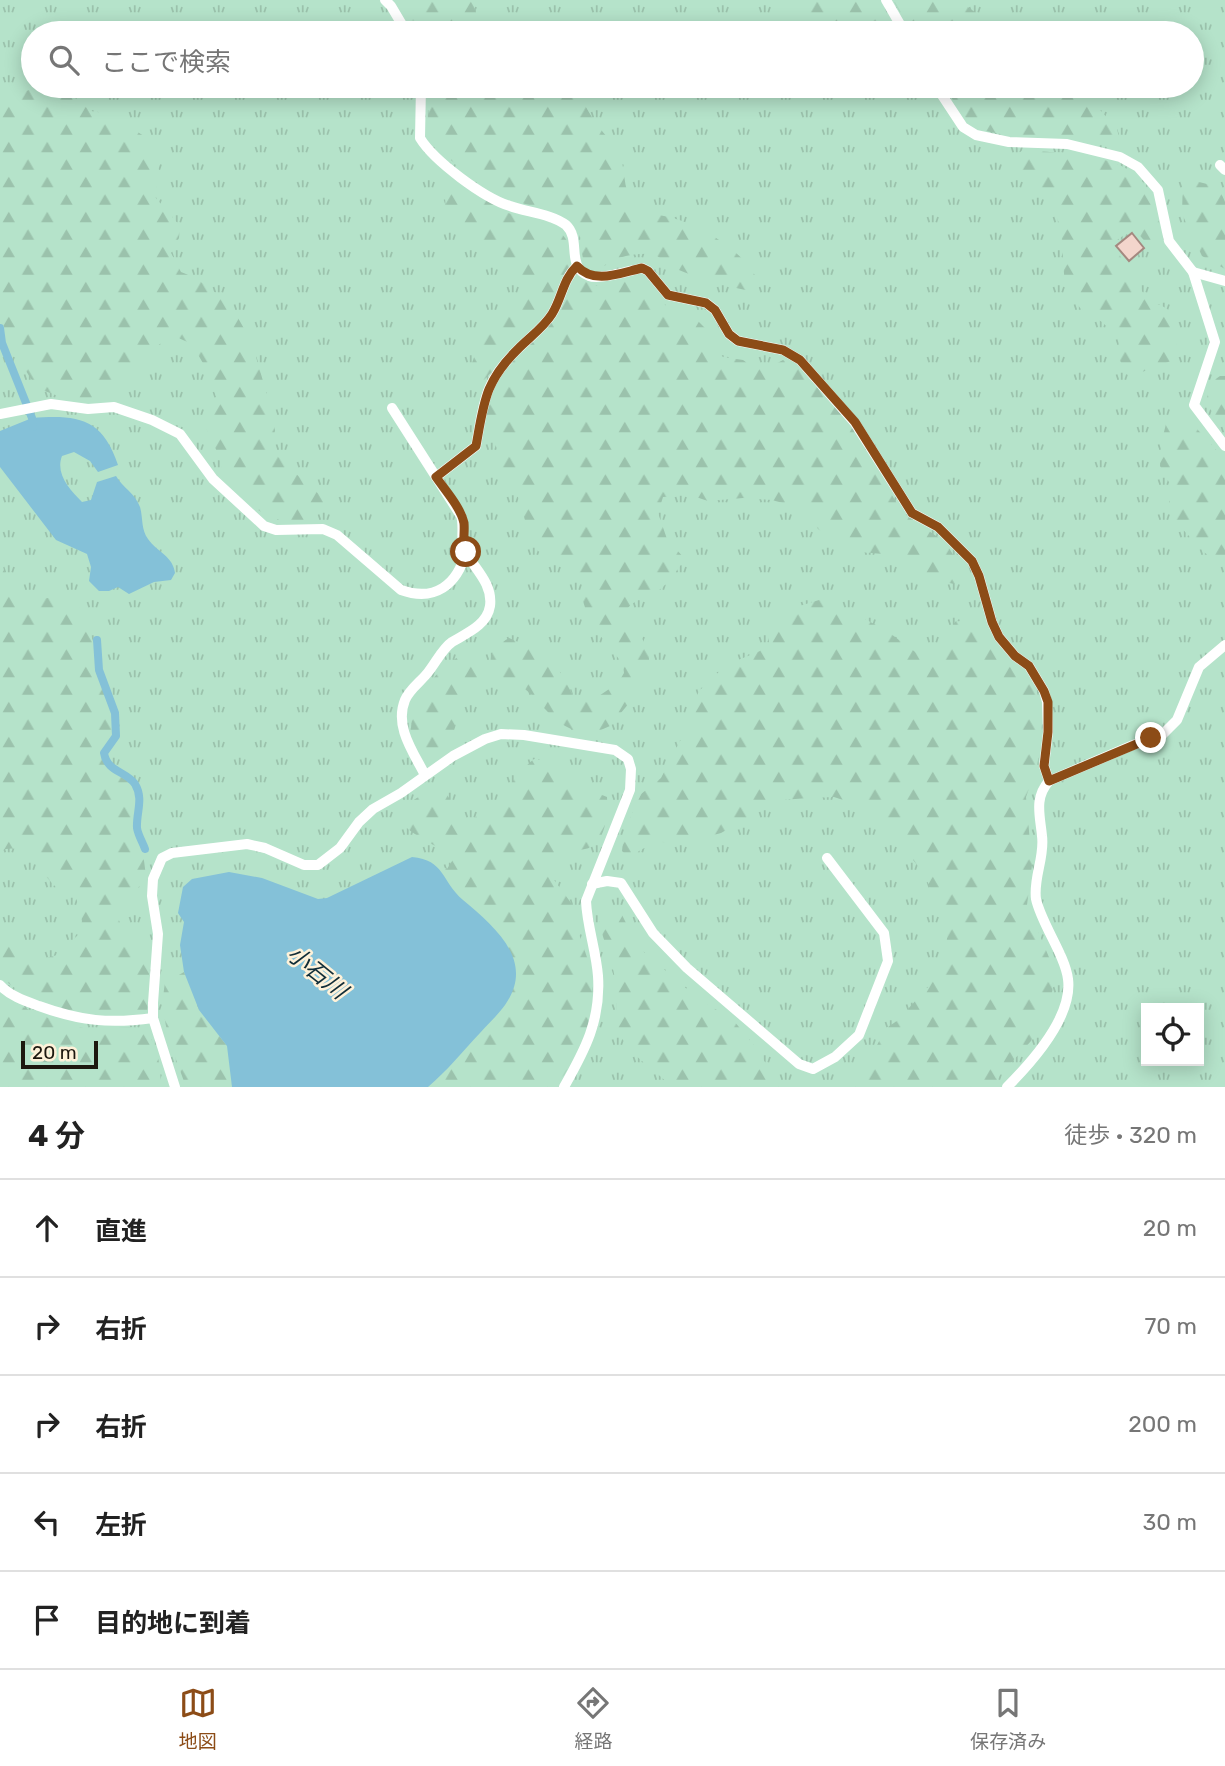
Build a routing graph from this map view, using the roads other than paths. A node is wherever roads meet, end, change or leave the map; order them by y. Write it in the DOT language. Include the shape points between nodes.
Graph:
graph roads {
  1 [pos="385,0"];
  2 [pos="886,0"];
  3 [pos="400,21"];
  4 [pos="898,21"];
  5 [pos="421,98"];
  6 [pos="944,98"];
  7 [pos="577,266"];
  8 [pos="1193,272"];
  9 [pos="1225,281"];
  10 [pos="1225,334"];
  11 [pos="1214,342"];
  12 [pos="392,408"];
  13 [pos="0,414"];
  14 [pos="1225,446"];
  15 [pos="436,477"];
  16 [pos="466,552"];
  17 [pos="1225,645"];
  18 [pos="425,775"];
  19 [pos="1049,781"];
  20 [pos="827,858"];
  21 [pos="592,884"];
  22 [pos="0,985"];
  23 [pos="153,1018"];
  24 [pos="175,1087"];
  25 [pos="564,1087"];
  26 [pos="1007,1087"];
  1 -- 3 [label="lane"];
  2 -- 4 [label="lane"];
  5 -- 7 [label="lane" via="420,138 436,159 505,205 566,225 573,235"];
  6 -- 8 [label="lane" via="963,127 976,135 1009,142 1067,144 1120,157 1138,167 1158,190 1169,242"];
  7 -- 15 [label="lane" via="551,316 493,378 476,446"];
  7 -- 19 [label="lane" via="594,278 642,268 668,295 706,303 738,341 783,350 800,360 855,422 912,513 938,527 972,561 999,637 1029,666 1048,702 1044,766"];
  8 -- 9 [label="lane"];
  8 -- 11 [label="lane"];
  10 -- 11 [label="lane"];
  11 -- 14 [label="lane" via="1194,405"];
  12 -- 15 [label="lane"];
  13 -- 16 [label="lane" via="51,404 114,407 152,420 180,434 213,479 264,526 323,529 337,535 401,590 411,593 427,594 444,587 461,569"];
  15 -- 16 [label="lane" via="461,516"];
  16 -- 18 [label="lane" via="490,595 490,608 473,630 443,650 405,699 404,733"];
  17 -- 19 [label="lane" via="1199,667 1177,720 1162,735"];
  18 -- 21 [label="lane" via="500,734 621,753 631,769 630,790"];
  18 -- 23 [label="lane" via="373,809 340,848 318,865 304,865 247,844 162,858 156,867 152,896 158,934"];
  19 -- 26 [label="lane" via="1040,791 1043,839 1036,900 1068,979 1064,1012 1029,1065"];
  20 -- 21 [label="lane" via="884,933 888,961 859,1035 813,1069 799,1064 687,968 653,933 621,883"];
  21 -- 25 [label="lane" via="586,901 598,975 597,1004 586,1049"];
  22 -- 23 [label="lane" via="24,1001 90,1021 122,1023"];
  23 -- 24 [label="lane"];
}
